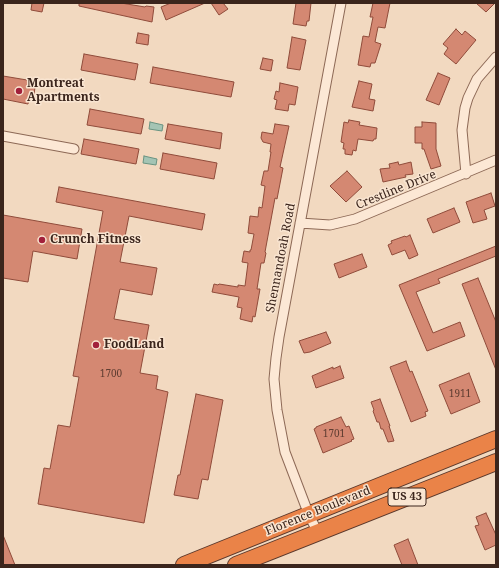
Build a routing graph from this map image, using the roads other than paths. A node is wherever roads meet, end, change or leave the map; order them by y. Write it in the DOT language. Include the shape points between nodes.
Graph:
graph roads {
  1 [pos="341,3"];
  2 [pos="496,57"];
  3 [pos="3,136"];
  4 [pos="74,149"];
  5 [pos="496,160"];
  6 [pos="466,174"];
  7 [pos="300,223"];
  8 [pos="496,439"];
  9 [pos="496,462"];
  10 [pos="309,515"];
  11 [pos="318,533"];
  12 [pos="184,565"];
  13 [pos="236,565"];
  1 -- 7 [label="street, Shennandoah Road"];
  2 -- 6 [label="street" via="478,80 464,108 462,130"];
  3 -- 4 [label="street"];
  5 -- 6 [label="street, Crestline Drive"];
  6 -- 7 [label="street, Crestline Drive" via="355,219 330,225"];
  7 -- 10 [label="street, Shennandoah Road" via="274,379 285,452"];
  8 -- 10 [label="highway, Florence Boulevard / US 43"];
  9 -- 11 [label="highway, Florence Boulevard / US 43"];
  10 -- 11 [label="street, Shennandoah Road"];
  10 -- 12 [label="highway, Florence Boulevard / US 43"];
  11 -- 13 [label="highway, Florence Boulevard / US 43"];
}
